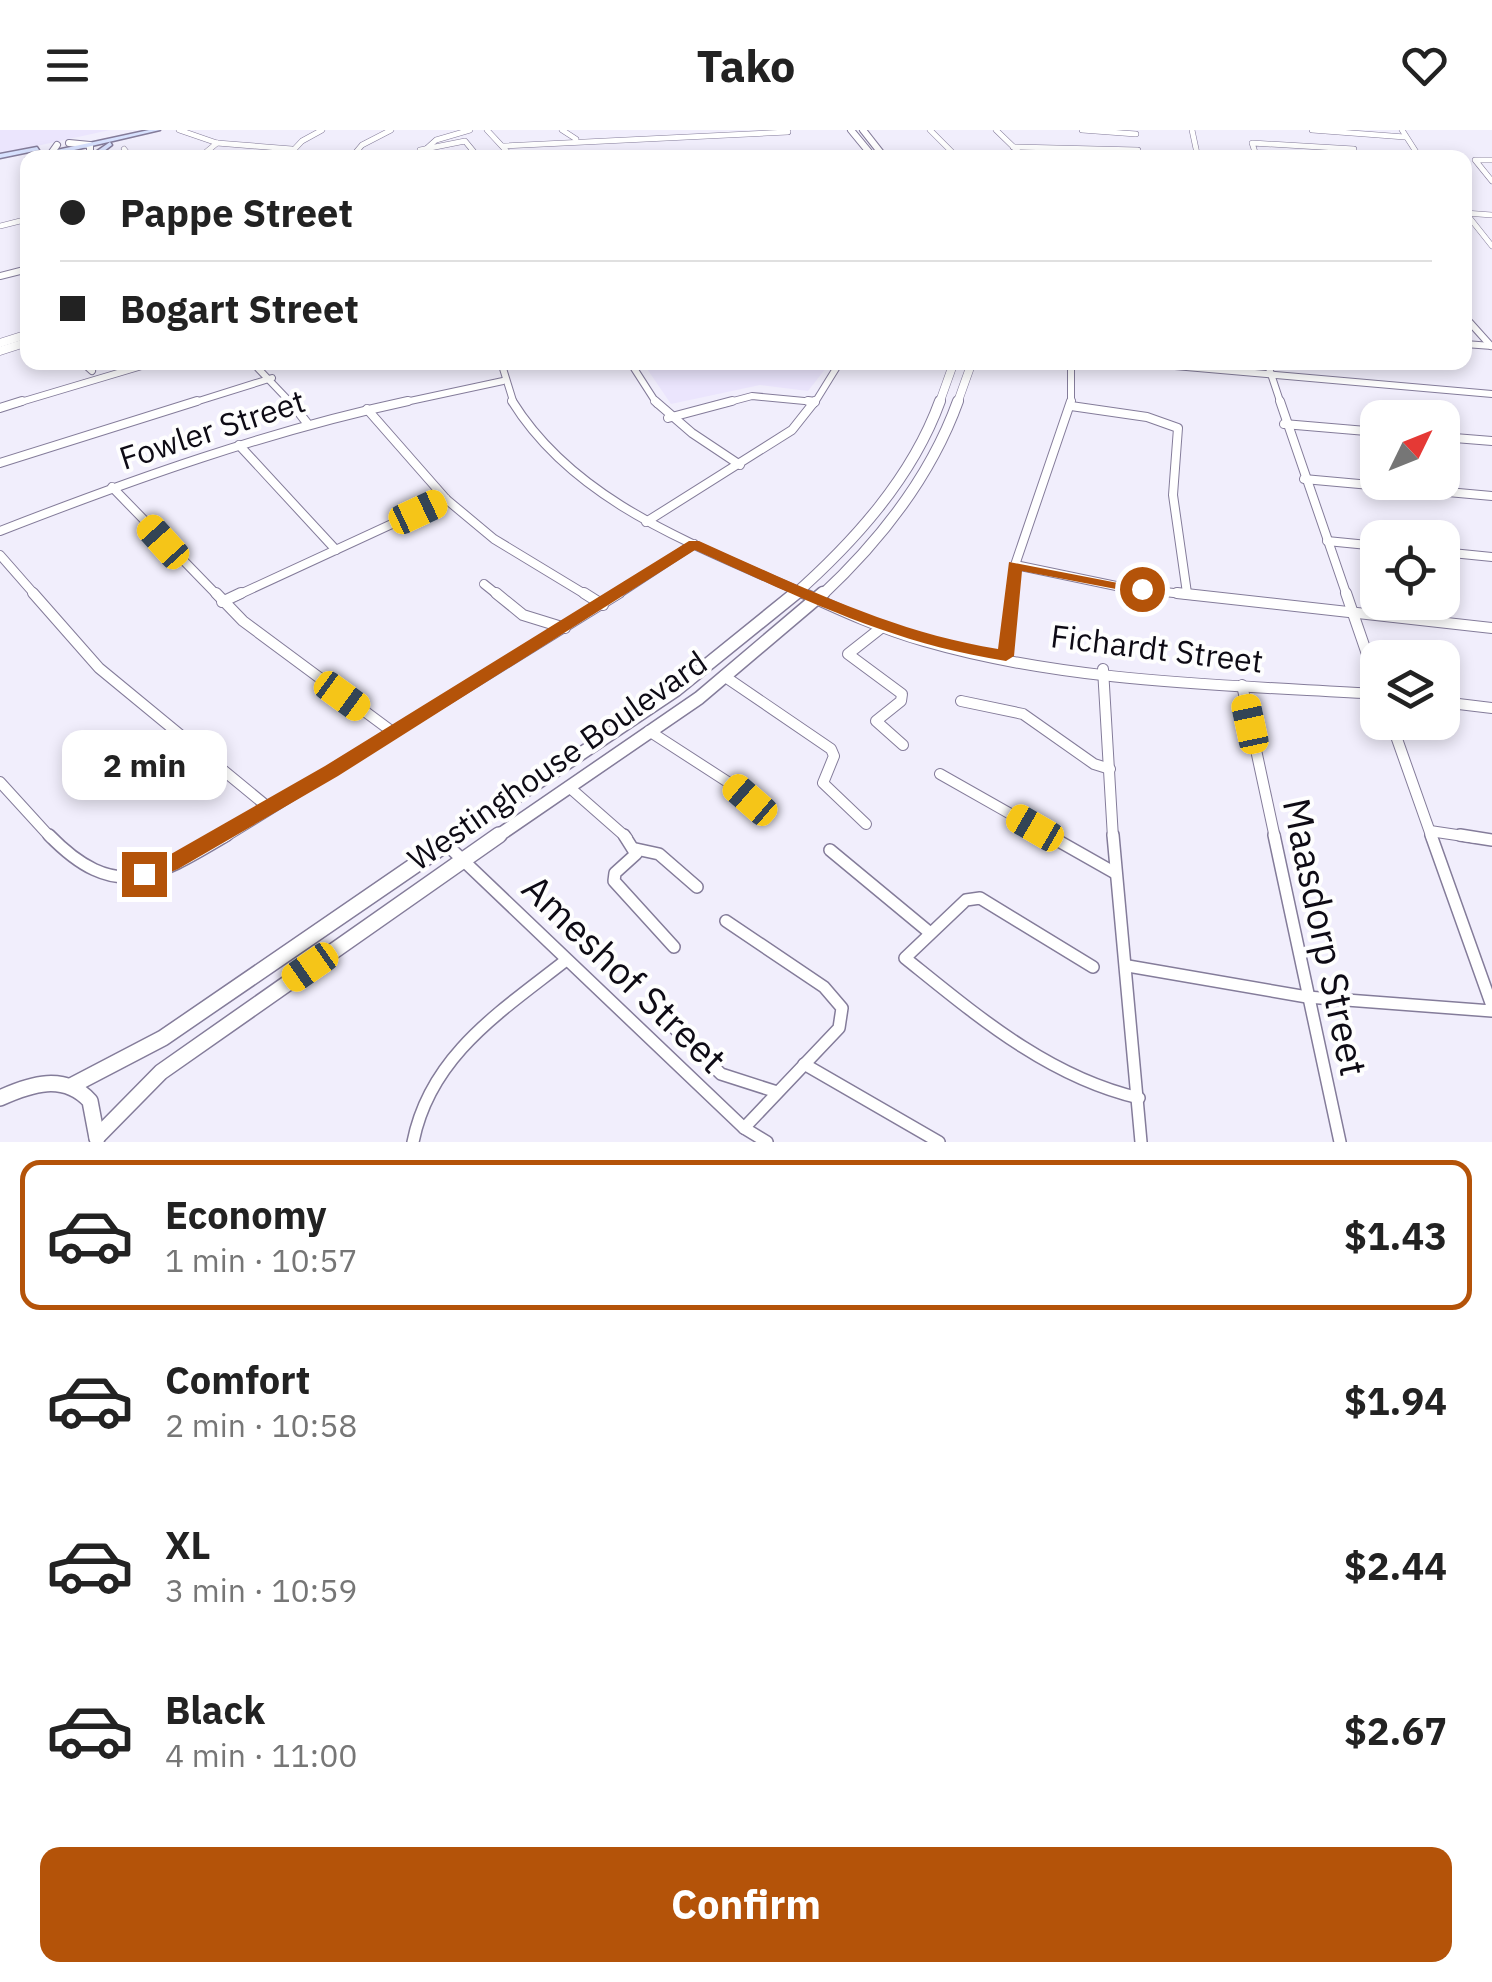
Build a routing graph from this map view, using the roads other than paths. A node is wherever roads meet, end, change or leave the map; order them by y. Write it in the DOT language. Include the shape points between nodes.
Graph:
graph roads {
  1 [pos="157,130"];
  2 [pos="179,130"];
  3 [pos="322,130"];
  4 [pos="391,130"];
  5 [pos="470,130"];
  6 [pos="488,130"];
  7 [pos="562,130"];
  8 [pos="631,130"];
  9 [pos="851,130"];
  10 [pos="863,130"];
  11 [pos="930,130"];
  12 [pos="996,130"];
  13 [pos="1082,130"];
  14 [pos="1312,130"];
  15 [pos="787,131"];
  16 [pos="1136,132"];
  17 [pos="1345,132"];
  18 [pos="128,133"];
  19 [pos="1404,133"];
  20 [pos="639,137"];
  21 [pos="576,139"];
  22 [pos="69,143"];
  23 [pos="217,143"];
  24 [pos="57,145"];
  25 [pos="90,145"];
  26 [pos="504,146"];
  27 [pos="1013,146"];
  28 [pos="292,149"];
  29 [pos="1354,149"];
  30 [pos="37,150"];
  31 [pos="57,150"];
  32 [pos="75,150"];
  33 [pos="90,150"];
  34 [pos="102,150"];
  35 [pos="209,150"];
  36 [pos="358,150"];
  37 [pos="420,150"];
  38 [pos="474,150"];
  39 [pos="507,150"];
  40 [pos="867,150"];
  41 [pos="879,150"];
  42 [pos="950,150"];
  43 [pos="1017,150"];
  44 [pos="1076,150"];
  45 [pos="1253,150"];
  46 [pos="1492,160"];
  47 [pos="1492,182"];
  48 [pos="1472,221"];
  49 [pos="1492,246"];
  50 [pos="1472,325"];
  51 [pos="1491,346"];
  52 [pos="129,370"];
  53 [pos="262,370"];
  54 [pos="502,370"];
  55 [pos="633,370"];
  56 [pos="835,370"];
  57 [pos="952,370"];
  58 [pos="969,370"];
  59 [pos="1070,370"];
  60 [pos="1224,370"];
  61 [pos="1270,370"];
  62 [pos="1272,375"];
  63 [pos="272,378"];
  64 [pos="503,381"];
  65 [pos="1492,394"];
  66 [pos="815,402"];
  67 [pos="1072,406"];
  68 [pos="0,408"];
  69 [pos="367,410"];
  70 [pos="668,418"];
  71 [pos="307,423"];
  72 [pos="1284,424"];
  73 [pos="1360,430"];
  74 [pos="1460,438"];
  75 [pos="1492,441"];
  76 [pos="239,445"];
  77 [pos="0,462"];
  78 [pos="740,464"];
  79 [pos="1304,479"];
  80 [pos="112,487"];
  81 [pos="1492,496"];
  82 [pos="446,500"];
  83 [pos="646,522"];
  84 [pos="0,531"];
  85 [pos="1327,540"];
  86 [pos="694,544"];
  87 [pos="1360,544"];
  88 [pos="336,550"];
  89 [pos="1460,554"];
  90 [pos="0,555"];
  91 [pos="1492,557"];
  92 [pos="1015,565"];
  93 [pos="484,584"];
  94 [pos="798,590"];
  95 [pos="1187,593"];
  96 [pos="820,600"];
  97 [pos="222,602"];
  98 [pos="603,605"];
  99 [pos="1352,612"];
  100 [pos="565,628"];
  101 [pos="881,628"];
  102 [pos="1492,628"];
  103 [pos="1362,640"];
  104 [pos="1006,656"];
  105 [pos="1103,669"];
  106 [pos="724,676"];
  107 [pos="1242,685"];
  108 [pos="1360,693"];
  109 [pos="960,702"];
  110 [pos="1460,704"];
  111 [pos="1492,708"];
  112 [pos="649,731"];
  113 [pos="394,733"];
  114 [pos="1397,740"];
  115 [pos="902,745"];
  116 [pos="1110,770"];
  117 [pos="940,774"];
  118 [pos="0,782"];
  119 [pos="569,787"];
  120 [pos="269,808"];
  121 [pos="766,814"];
  122 [pos="866,824"];
  123 [pos="1430,831"];
  124 [pos="1492,840"];
  125 [pos="446,844"];
  126 [pos="636,850"];
  127 [pos="830,850"];
  128 [pos="464,859"];
  129 [pos="1115,873"];
  130 [pos="697,887"];
  131 [pos="726,921"];
  132 [pos="930,932"];
  133 [pos="674,947"];
  134 [pos="566,961"];
  135 [pos="1128,966"];
  136 [pos="1093,967"];
  137 [pos="1306,997"];
  138 [pos="1492,1008"];
  139 [pos="666,1020"];
  140 [pos="804,1064"];
  141 [pos="73,1085"];
  142 [pos="5,1091"];
  143 [pos="778,1092"];
  144 [pos="1139,1098"];
  145 [pos="744,1128"];
  146 [pos="96,1140"];
  147 [pos="412,1142"];
  148 [pos="767,1142"];
  149 [pos="939,1142"];
  150 [pos="1141,1142"];
  151 [pos="1340,1142"];
  1 -- 18 [label="main road"];
  2 -- 23 [label="street"];
  3 -- 28 [label="street"];
  4 -- 36 [label="street"];
  5 -- 37 [label="street"];
  6 -- 26 [label="street"];
  7 -- 21 [label="street"];
  8 -- 20 [label="street"];
  9 -- 40 [label="street"];
  10 -- 41 [label="street"];
  11 -- 42 [label="street"];
  12 -- 27 [label="street"];
  13 -- 16 [label="street"];
  14 -- 17 [label="street"];
  15 -- 20 [label="street"];
  17 -- 19 [label="street"];
  17 -- 29 [label="street"];
  18 -- 22 [label="main road"];
  18 -- 25 [label="main road"];
  18 -- 34 [label="main road"];
  20 -- 21 [label="street"];
  21 -- 26 [label="street"];
  22 -- 24 [label="main road"];
  22 -- 25 [label="street"];
  23 -- 28 [label="street"];
  23 -- 35 [label="street"];
  24 -- 30 [label="main road"];
  24 -- 31 [label="street"];
  25 -- 32 [label="main road"];
  25 -- 33 [label="street"];
  26 -- 39 [label="street"];
  27 -- 43 [label="street"];
  27 -- 44 [label="street"];
  29 -- 45 [label="street"];
  37 -- 38 [label="street" via="468,142"];
  46 -- 47 [label="street" via="1475,162"];
  48 -- 49 [label="street"];
  50 -- 51 [label="street"];
  52 -- 68 [label="street"];
  53 -- 63 [label="street"];
  54 -- 64 [label="street"];
  55 -- 70 [label="street"];
  56 -- 66 [label="street"];
  57 -- 94 [label="street, Westinghouse Boulevard" via="937,417 896,484"];
  58 -- 96 [label="street, Westinghouse Boulevard" via="926,476"];
  59 -- 67 [label="street"];
  60 -- 62 [label="street"];
  61 -- 62 [label="street"];
  62 -- 65 [label="street"];
  62 -- 72 [label="street"];
  63 -- 71 [label="street"];
  63 -- 77 [label="street"];
  64 -- 69 [label="street, Fowler Street"];
  64 -- 83 [label="street, Fichardt Street" via="559,458"];
  66 -- 70 [label="street" via="752,396"];
  66 -- 78 [label="street" via="792,430"];
  67 -- 92 [label="street"];
  67 -- 95 [label="street" via="1178,428 1172,495"];
  69 -- 71 [label="street, Fowler Street"];
  69 -- 82 [label="street"];
  70 -- 78 [label="street"];
  71 -- 76 [label="street, Fowler Street"];
  72 -- 73 [label="street"];
  72 -- 79 [label="street"];
  74 -- 75 [label="street"];
  76 -- 80 [label="street, Fowler Street"];
  76 -- 88 [label="street"];
  78 -- 83 [label="street"];
  79 -- 81 [label="street"];
  79 -- 85 [label="street"];
  80 -- 84 [label="street, Fowler Street"];
  80 -- 97 [label="street"];
  82 -- 88 [label="street"];
  82 -- 98 [label="street" via="494,539"];
  83 -- 86 [label="street, Fichardt Street"];
  85 -- 87 [label="street"];
  85 -- 99 [label="street"];
  86 -- 94 [label="street, Fichardt Street"];
  86 -- 98 [label="street"];
  88 -- 97 [label="street"];
  89 -- 91 [label="street"];
  90 -- 120 [label="street" via="99,668"];
  92 -- 95 [label="street"];
  92 -- 104 [label="street"];
  93 -- 100 [label="street" via="524,614"];
  94 -- 96 [label="street, Fichardt Street"];
  94 -- 125 [label="street, Westinghouse Boulevard" via="714,661"];
  95 -- 99 [label="street"];
  96 -- 101 [label="street, Fichardt Street"];
  96 -- 106 [label="street, Westinghouse Boulevard"];
  97 -- 113 [label="street"];
  98 -- 100 [label="street"];
  99 -- 102 [label="street"];
  99 -- 103 [label="street"];
  100 -- 113 [label="street"];
  101 -- 104 [label="street, Fichardt Street"];
  101 -- 115 [label="street" via="848,654 902,694 876,722"];
  104 -- 105 [label="street, Fichardt Street"];
  105 -- 107 [label="street, Fichardt Street"];
  105 -- 116 [label="street"];
  106 -- 112 [label="street, Westinghouse Boulevard"];
  106 -- 122 [label="street" via="832,750 826,790"];
  107 -- 108 [label="street, Fichardt Street"];
  107 -- 137 [label="street, Maasdorp Street"];
  109 -- 116 [label="street" via="1023,714"];
  110 -- 111 [label="street"];
  112 -- 119 [label="street, Westinghouse Boulevard"];
  112 -- 121 [label="street"];
  113 -- 120 [label="street"];
  114 -- 123 [label="street"];
  116 -- 129 [label="street"];
  117 -- 129 [label="street"];
  118 -- 120 [label="street" via="94,874 119,880 171,864"];
  119 -- 126 [label="street"];
  119 -- 128 [label="street, Westinghouse Boulevard"];
  123 -- 124 [label="street"];
  123 -- 138 [label="street"];
  125 -- 128 [label="street, Ameshof Street"];
  125 -- 141 [label="street, Westinghouse Boulevard" via="163,1038"];
  126 -- 130 [label="street" via="659,854"];
  126 -- 133 [label="street" via="614,881"];
  127 -- 132 [label="street"];
  128 -- 134 [label="street, Ameshof Street"];
  128 -- 146 [label="street, Westinghouse Boulevard" via="162,1072"];
  129 -- 135 [label="street"];
  131 -- 140 [label="street" via="840,1000 839,1028"];
  132 -- 136 [label="street" via="966,900 980,898"];
  132 -- 144 [label="street" via="907,953 909,964 1010,1042"];
  134 -- 145 [label="street, Ameshof Street"];
  134 -- 147 [label="street" via="445,1062 424,1094"];
  135 -- 137 [label="street"];
  135 -- 144 [label="street"];
  137 -- 138 [label="street"];
  137 -- 151 [label="street, Maasdorp Street"];
  139 -- 143 [label="street" via="721,1074"];
  140 -- 143 [label="street"];
  140 -- 149 [label="street"];
  141 -- 142 [label="street" via="46,1082"];
  141 -- 146 [label="street" via="90,1096 98,1114"];
  143 -- 145 [label="street"];
  144 -- 150 [label="street"];
  145 -- 148 [label="street, Ameshof Street"];
}
